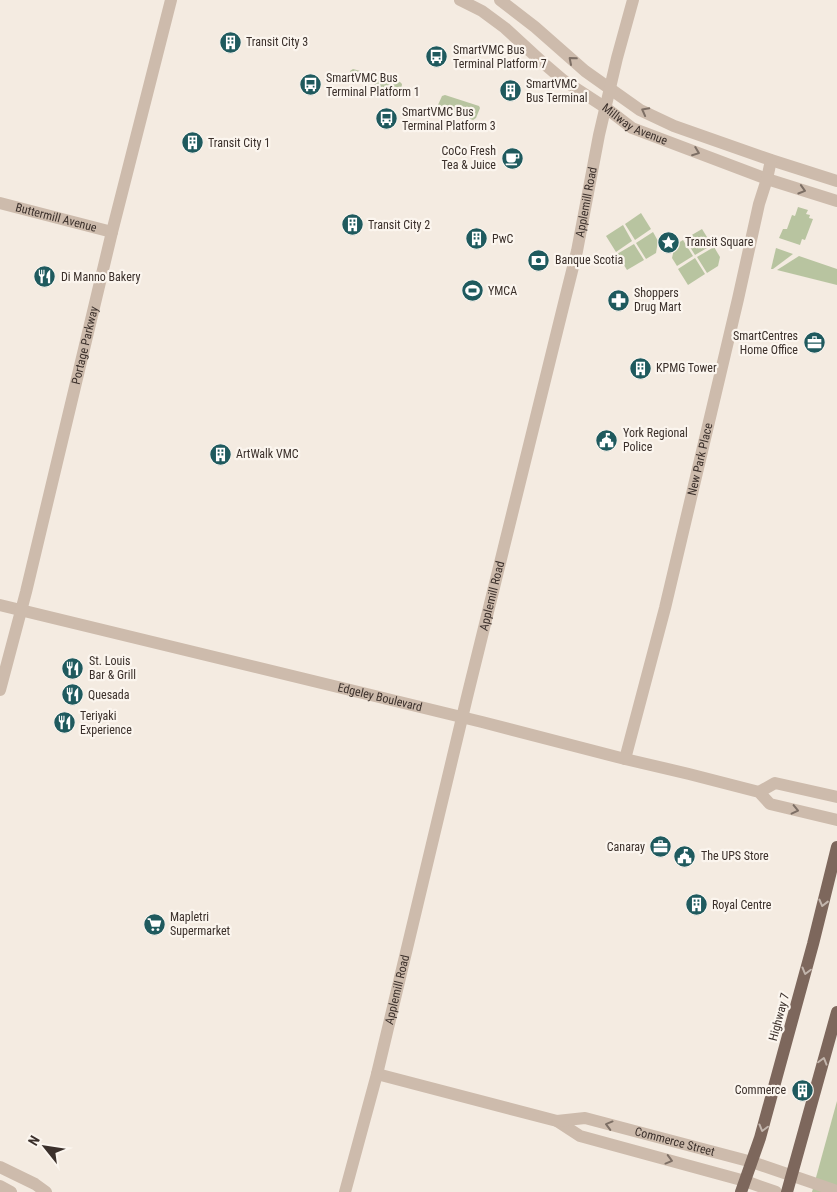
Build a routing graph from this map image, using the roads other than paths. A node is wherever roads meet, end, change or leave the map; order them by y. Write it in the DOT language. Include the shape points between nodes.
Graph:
graph roads {
  1 [pos="171,0"];
  2 [pos="460,0"];
  3 [pos="500,0"];
  4 [pos="633,0"];
  5 [pos="611,89"];
  6 [pos="606,108"];
  7 [pos="772,160"];
  8 [pos="767,179"];
  9 [pos="837,181"];
  10 [pos="837,201"];
  11 [pos="0,203"];
  12 [pos="112,232"];
  13 [pos="0,605"];
  14 [pos="21,610"];
  15 [pos="0,690"];
  16 [pos="463,717"];
  17 [pos="625,759"];
  18 [pos="759,792"];
  19 [pos="837,797"];
  20 [pos="837,820"];
  21 [pos="837,847"];
  22 [pos="837,1012"];
  23 [pos="377,1074"];
  24 [pos="557,1121"];
  25 [pos="752,1162"];
  26 [pos="0,1167"];
  27 [pos="791,1175"];
  28 [pos="0,1186"];
  29 [pos="743,1186"];
  30 [pos="837,1191"];
  31 [pos="10,1192"];
  32 [pos="46,1192"];
  33 [pos="346,1192"];
  34 [pos="776,1192"];
  35 [pos="787,1192"];
  1 -- 12 [label="street, Portage Parkway"];
  2 -- 6 [label="street, Millway Avenue" via="505,28 563,80"];
  5 -- 3 [label="street, Millway Avenue, one-way"];
  4 -- 5 [label="street, Applemill Road"];
  5 -- 6 [label="street, Applemill Road"];
  7 -- 5 [label="street, Millway Avenue, one-way" via="674,126 640,110"];
  6 -- 8 [label="street, Millway Avenue, one-way" via="632,128"];
  6 -- 16 [label="street, Applemill Road" via="577,251"];
  7 -- 8 [label="street, New Park Place"];
  7 -- 9 [label="street, Millway Avenue"];
  8 -- 10 [label="street, Millway Avenue, one-way"];
  8 -- 17 [label="street, New Park Place" via="665,608"];
  11 -- 12 [label="street, Buttermill Avenue"];
  12 -- 14 [label="street, Portage Parkway"];
  13 -- 14 [label="street, Edgeley Boulevard"];
  14 -- 15 [label="street, Portage Parkway"];
  14 -- 16 [label="street, Edgeley Boulevard"];
  16 -- 17 [label="street, Edgeley Boulevard"];
  16 -- 23 [label="street, Applemill Road"];
  17 -- 18 [label="street, Edgeley Boulevard"];
  18 -- 19 [label="street" via="775,783"];
  18 -- 20 [label="street, Edgeley Boulevard, one-way" via="770,804"];
  21 -- 25 [label="main road, Highway 7, one-way"];
  27 -- 22 [label="main road, one-way"];
  23 -- 24 [label="street, Commerce Street"];
  23 -- 33 [label="street, Applemill Road"];
  25 -- 24 [label="street, Commerce Street, one-way" via="585,1118"];
  24 -- 29 [label="street, Commerce Street, one-way" via="580,1136"];
  25 -- 27 [label="street, Commerce Street"];
  25 -- 29 [label="main road, Highway 7"];
  26 -- 32 [label="street"];
  27 -- 30 [label="street, Commerce Street"];
  27 -- 35 [label="main road"];
  28 -- 31 [label="street"];
  29 -- 34 [label="street, Commerce Street"];
}
